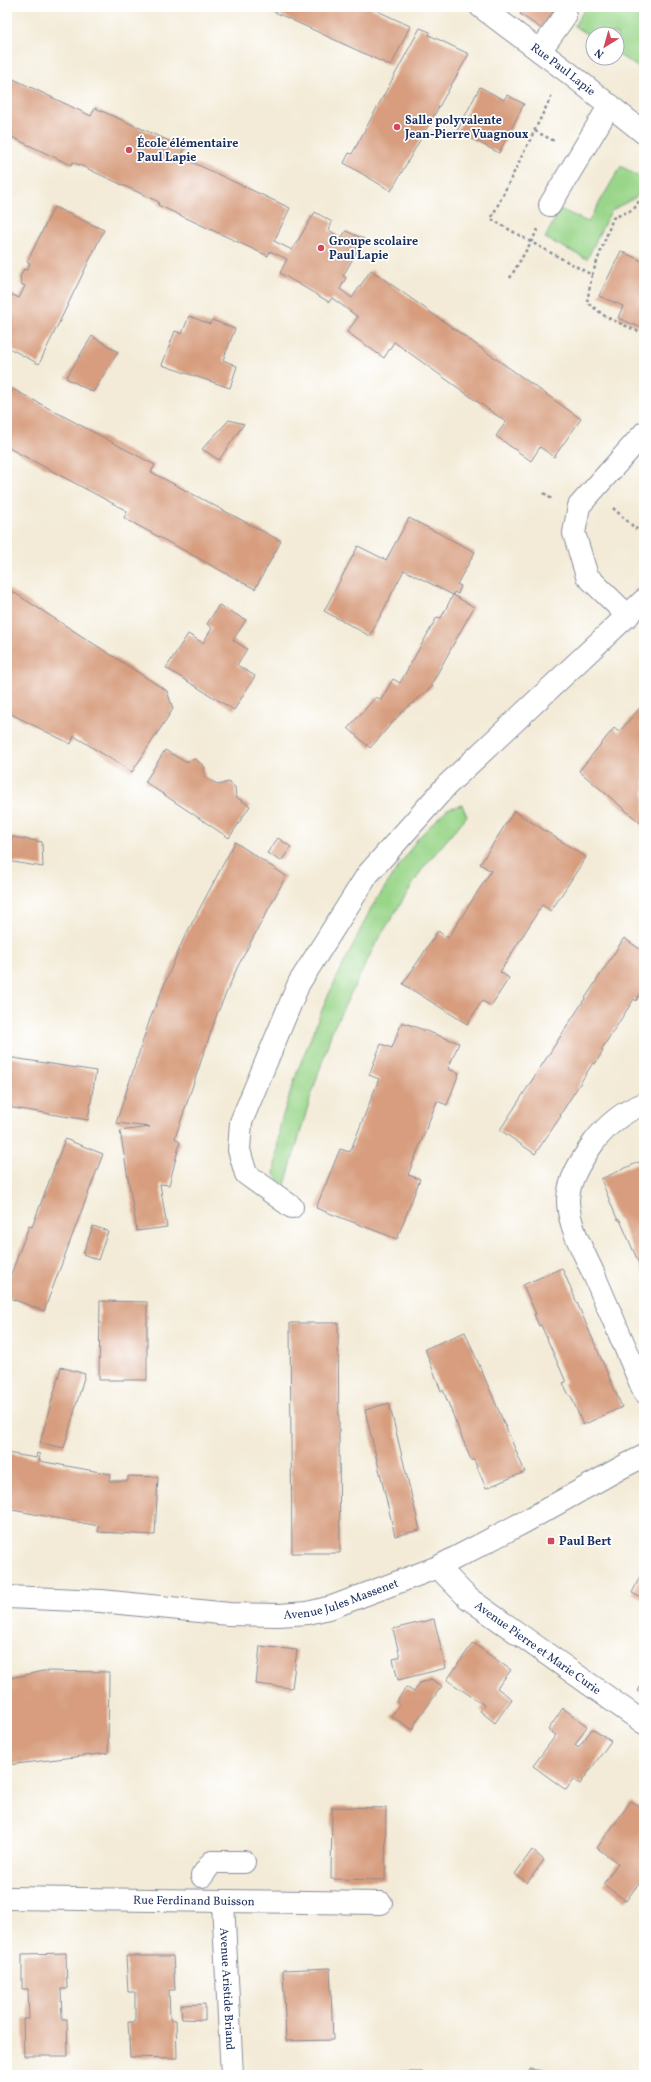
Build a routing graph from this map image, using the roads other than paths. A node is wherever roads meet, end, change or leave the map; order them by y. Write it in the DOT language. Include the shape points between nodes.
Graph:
graph roads {
  1 [pos="481,7"];
  2 [pos="565,16"];
  3 [pos="540,51"];
  4 [pos="610,105"];
  5 [pos="644,132"];
  6 [pos="550,205"];
  7 [pos="644,433"];
  8 [pos="644,600"];
  9 [pos="628,616"];
  10 [pos="644,1104"];
  11 [pos="292,1207"];
  12 [pos="644,1392"];
  13 [pos="644,1456"];
  14 [pos="438,1566"];
  15 [pos="7,1597"];
  16 [pos="644,1723"];
  17 [pos="244,1862"];
  18 [pos="202,1876"];
  19 [pos="7,1898"];
  20 [pos="223,1902"];
  21 [pos="381,1903"];
  22 [pos="232,2075"];
  1 -- 3 [label="street, Rue Paul Lapie"];
  2 -- 3 [label="street"];
  3 -- 4 [label="street, Rue Paul Lapie"];
  4 -- 5 [label="street, Rue Paul Lapie"];
  4 -- 6 [label="street"];
  7 -- 9 [label="street" via="579,506 574,533 587,576"];
  8 -- 9 [label="street"];
  9 -- 11 [label="street" via="436,797 368,874 299,983 241,1122 239,1150 246,1174"];
  10 -- 12 [label="street" via="629,1109 602,1133 583,1157 573,1178 568,1201 578,1244"];
  13 -- 14 [label="street, Avenue Jules Massenet"];
  14 -- 15 [label="street, Avenue Jules Massenet" via="332,1607 286,1615 229,1614 101,1601"];
  14 -- 16 [label="street, Avenue Pierre et Marie Curie" via="468,1598"];
  17 -- 18 [label="street" via="212,1862"];
  19 -- 20 [label="street, Rue Ferdinand Buisson"];
  20 -- 21 [label="street, Rue Ferdinand Buisson"];
  20 -- 22 [label="street, Avenue Aristide Briand"];
}
